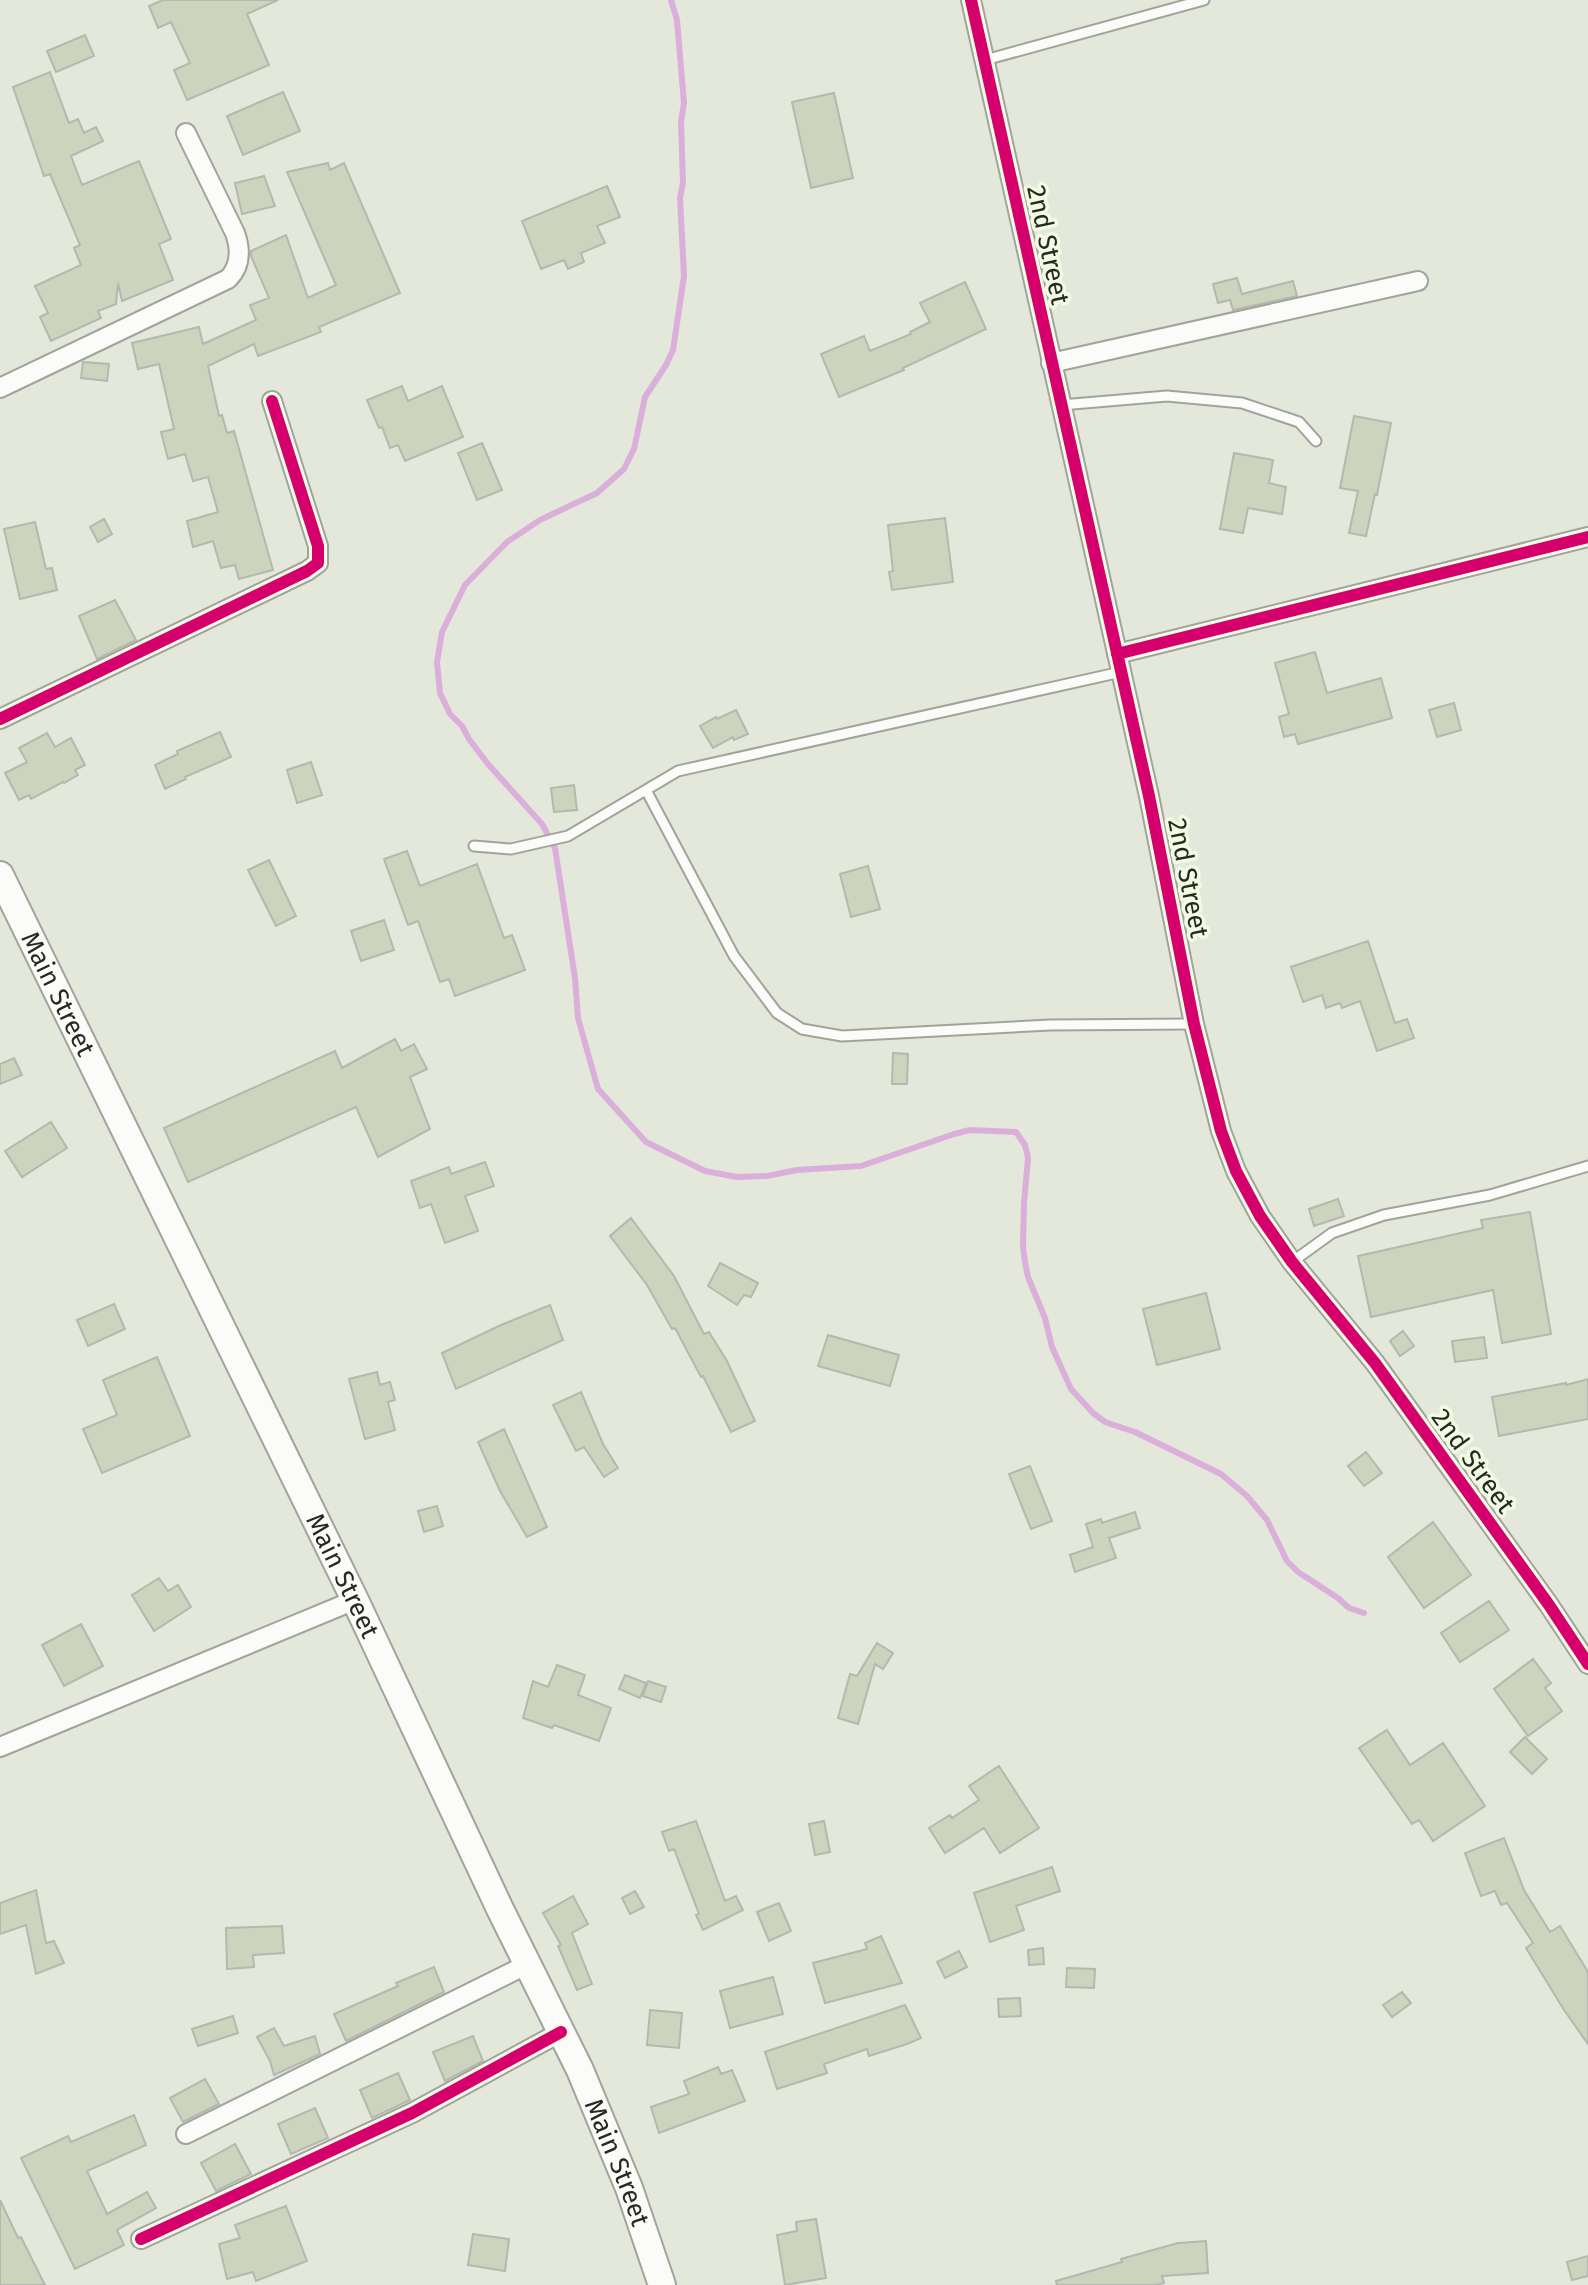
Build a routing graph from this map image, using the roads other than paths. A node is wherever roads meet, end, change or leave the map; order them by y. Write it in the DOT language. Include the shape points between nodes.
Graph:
graph roads {
  1 [pos="971,0"];
  2 [pos="1204,0"];
  3 [pos="985,60"];
  4 [pos="186,133"];
  5 [pos="1418,281"];
  6 [pos="1051,363"];
  7 [pos="0,388"];
  8 [pos="272,401"];
  9 [pos="1061,405"];
  10 [pos="1316,441"];
  11 [pos="1588,537"];
  12 [pos="1119,663"];
  13 [pos="0,719"];
  14 [pos="646,790"];
  15 [pos="474,846"];
  16 [pos="0,875"];
  17 [pos="1194,1024"];
  18 [pos="1588,1166"];
  19 [pos="1292,1262"];
  20 [pos="355,1600"];
  21 [pos="1588,1664"];
  22 [pos="0,1747"];
  23 [pos="528,1964"];
  24 [pos="561,2032"];
  25 [pos="186,2134"];
  26 [pos="141,2239"];
  27 [pos="662,2285"];
  1 -- 3 [label="street, 2nd Street"];
  2 -- 3 [label="lane"];
  3 -- 6 [label="street, 2nd Street"];
  4 -- 7 [label="street" via="235,233 240,248 234,273"];
  5 -- 6 [label="street"];
  6 -- 9 [label="street, 2nd Street"];
  8 -- 13 [label="street" via="318,546 318,563"];
  9 -- 10 [label="lane" via="1167,396 1242,403 1299,422"];
  9 -- 12 [label="street, 2nd Street"];
  11 -- 12 [label="street"];
  12 -- 14 [label="lane" via="678,771"];
  12 -- 17 [label="street, 2nd Street"];
  14 -- 15 [label="lane" via="568,836 511,849"];
  14 -- 17 [label="lane" via="734,956 777,1013 802,1029 842,1036"];
  16 -- 20 [label="main road, Main Street"];
  17 -- 19 [label="street, 2nd Street" via="1236,1171"];
  18 -- 19 [label="lane" via="1490,1195 1384,1215 1332,1233"];
  19 -- 21 [label="street, 2nd Street" via="1375,1363"];
  20 -- 22 [label="street"];
  20 -- 23 [label="main road, Main Street"];
  23 -- 24 [label="main road, Main Street"];
  23 -- 25 [label="street"];
  24 -- 26 [label="street" via="412,2113"];
  24 -- 27 [label="main road, Main Street" via="629,2188"];
}
